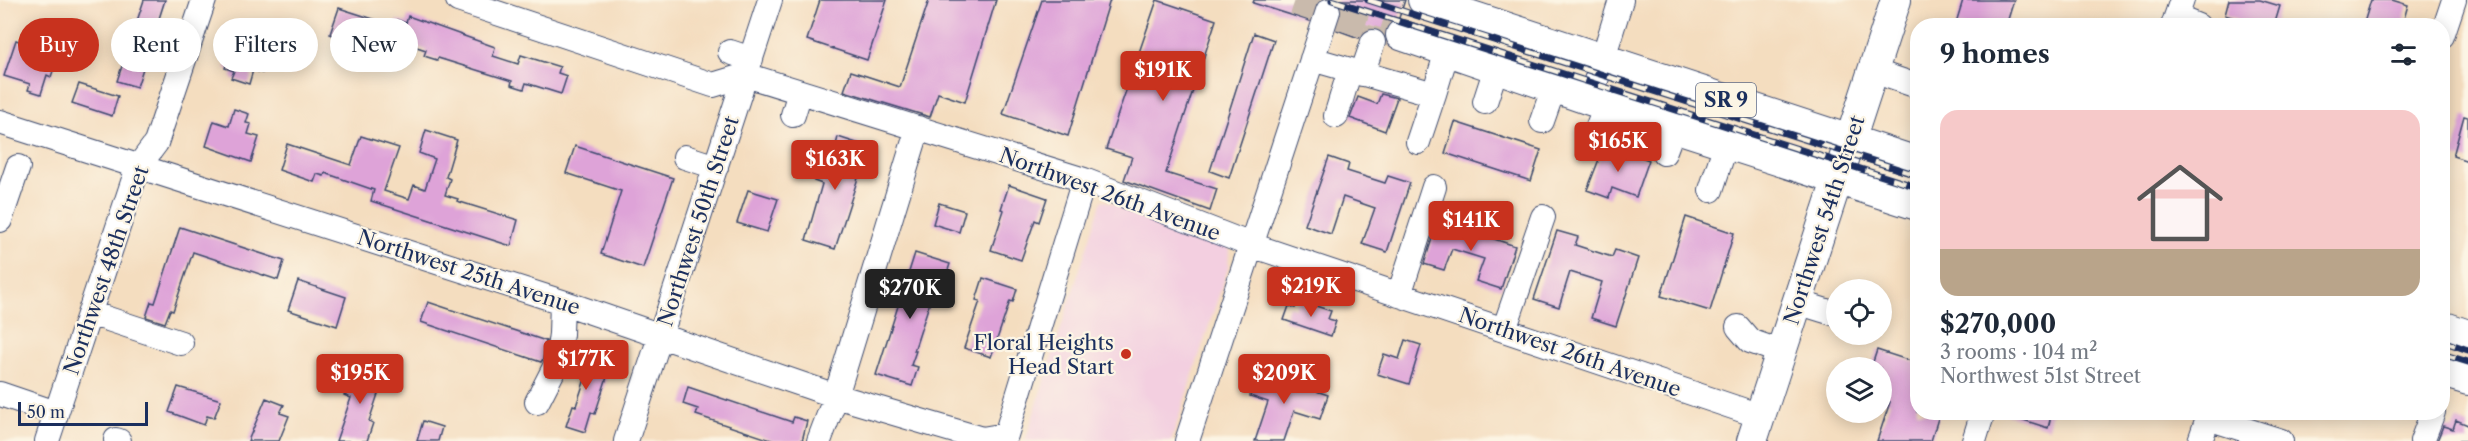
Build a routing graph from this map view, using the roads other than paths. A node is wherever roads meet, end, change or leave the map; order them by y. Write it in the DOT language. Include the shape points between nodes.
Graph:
graph roads {
  1 [pos="204,0"];
  2 [pos="458,0"];
  3 [pos="770,0"];
  4 [pos="1423,0"];
  5 [pos="1621,0"];
  6 [pos="1896,0"];
  7 [pos="2454,0"];
  8 [pos="1328,11"];
  9 [pos="2448,18"];
  10 [pos="1387,38"];
  11 [pos="1448,51"];
  12 [pos="1312,59"];
  13 [pos="1603,59"];
  14 [pos="742,62"];
  15 [pos="1496,68"];
  16 [pos="1873,71"];
  17 [pos="1356,72"];
  18 [pos="1910,84"];
  19 [pos="1554,87"];
  20 [pos="800,92"];
  21 [pos="1434,94"];
  22 [pos="1485,102"];
  23 [pos="1598,102"];
  24 [pos="793,115"];
  25 [pos="1336,116"];
  26 [pos="1542,121"];
  27 [pos="0,122"];
  28 [pos="918,128"];
  29 [pos="1595,134"];
  30 [pos="1850,141"];
  31 [pos="1418,142"];
  32 [pos="1726,144"];
  33 [pos="685,157"];
  34 [pos="1910,160"];
  35 [pos="18,167"];
  36 [pos="138,167"];
  37 [pos="716,167"];
  38 [pos="1837,179"];
  39 [pos="1084,180"];
  40 [pos="1434,187"];
  41 [pos="1711,190"];
  42 [pos="1910,203"];
  43 [pos="1543,217"];
  44 [pos="0,220"];
  45 [pos="1251,245"];
  46 [pos="1399,295"];
  47 [pos="562,302"];
  48 [pos="1797,302"];
  49 [pos="1826,311"];
  50 [pos="90,314"];
  51 [pos="1738,327"];
  52 [pos="2450,328"];
  53 [pos="1504,330"];
  54 [pos="661,334"];
  55 [pos="2468,334"];
  56 [pos="181,342"];
  57 [pos="1781,352"];
  58 [pos="0,394"];
  59 [pos="836,396"];
  60 [pos="537,402"];
  61 [pos="0,411"];
  62 [pos="1981,420"];
  63 [pos="2207,420"];
  64 [pos="2223,420"];
  65 [pos="2430,420"];
  66 [pos="51,428"];
  67 [pos="1756,429"];
  68 [pos="626,441"];
  69 [pos="819,441"];
  70 [pos="1187,441"];
  71 [pos="1974,441"];
  72 [pos="2200,441"];
  73 [pos="2282,441"];
  74 [pos="2422,441"];
  1 -- 36 [label="street, Northwest 48th Street" via="156,143"];
  2 -- 14 [label="street" via="713,85"];
  3 -- 14 [label="street, Northwest 50th Street"];
  4 -- 13 [label="main road, SR 9"];
  5 -- 13 [label="street"];
  6 -- 16 [label="main road, Northwest 54th Street"];
  7 -- 9 [label="street"];
  8 -- 12 [label="street"];
  10 -- 11 [label="main road, SR 9"];
  10 -- 17 [label="street"];
  11 -- 15 [label="main road, SR 9"];
  11 -- 21 [label="street"];
  12 -- 17 [label="street"];
  12 -- 45 [label="street"];
  13 -- 23 [label="street"];
  13 -- 30 [label="main road, SR 9"];
  14 -- 20 [label="street, Northwest 26th Avenue"];
  14 -- 37 [label="street, Northwest 50th Street"];
  15 -- 19 [label="main road, SR 9"];
  15 -- 22 [label="street"];
  16 -- 18 [label="street"];
  16 -- 30 [label="main road, Northwest 54th Street"];
  17 -- 21 [label="street"];
  17 -- 25 [label="street"];
  19 -- 23 [label="main road, SR 9"];
  19 -- 26 [label="street"];
  20 -- 24 [label="street"];
  20 -- 28 [label="street, Northwest 26th Avenue"];
  21 -- 31 [label="street"];
  23 -- 29 [label="street"];
  23 -- 32 [label="main road, SR 9" via="1669,140"];
  27 -- 36 [label="street, Northwest 25th Avenue"];
  28 -- 39 [label="street, Northwest 26th Avenue"];
  28 -- 59 [label="street"];
  30 -- 34 [label="main road, SR 9"];
  30 -- 38 [label="main road, Northwest 54th Street"];
  32 -- 38 [label="main road, SR 9"];
  32 -- 41 [label="street"];
  33 -- 37 [label="street"];
  35 -- 44 [label="street"];
  36 -- 47 [label="street, Northwest 25th Avenue"];
  36 -- 50 [label="street, Northwest 48th Street"];
  37 -- 54 [label="street, Northwest 50th Street"];
  38 -- 42 [label="main road, SR 9"];
  38 -- 48 [label="main road, Northwest 54th Street"];
  39 -- 45 [label="street, Northwest 26th Avenue"];
  39 -- 59 [label="street, Northwest 25th Avenue" via="1006,435 982,439"];
  40 -- 46 [label="street"];
  43 -- 53 [label="street"];
  45 -- 46 [label="street, Northwest 26th Avenue"];
  45 -- 70 [label="street"];
  46 -- 53 [label="street, Northwest 26th Avenue"];
  47 -- 54 [label="street, Northwest 25th Avenue"];
  47 -- 60 [label="street" via="557,363"];
  48 -- 49 [label="street"];
  48 -- 57 [label="main road, Northwest 54th Street"];
  50 -- 56 [label="street"];
  50 -- 66 [label="street, Northwest 48th Street"];
  51 -- 57 [label="street" via="1750,341"];
  52 -- 55 [label="main road"];
  53 -- 67 [label="street, Northwest 26th Avenue"];
  54 -- 59 [label="street, Northwest 25th Avenue"];
  54 -- 68 [label="street, Northwest 50th Street"];
  57 -- 67 [label="main road, Northwest 54th Street"];
  58 -- 66 [label="street"];
  59 -- 69 [label="street"];
  61 -- 66 [label="street"];
  62 -- 71 [label="street"];
  63 -- 72 [label="street"];
  64 -- 73 [label="street"];
  65 -- 74 [label="street"];
}
